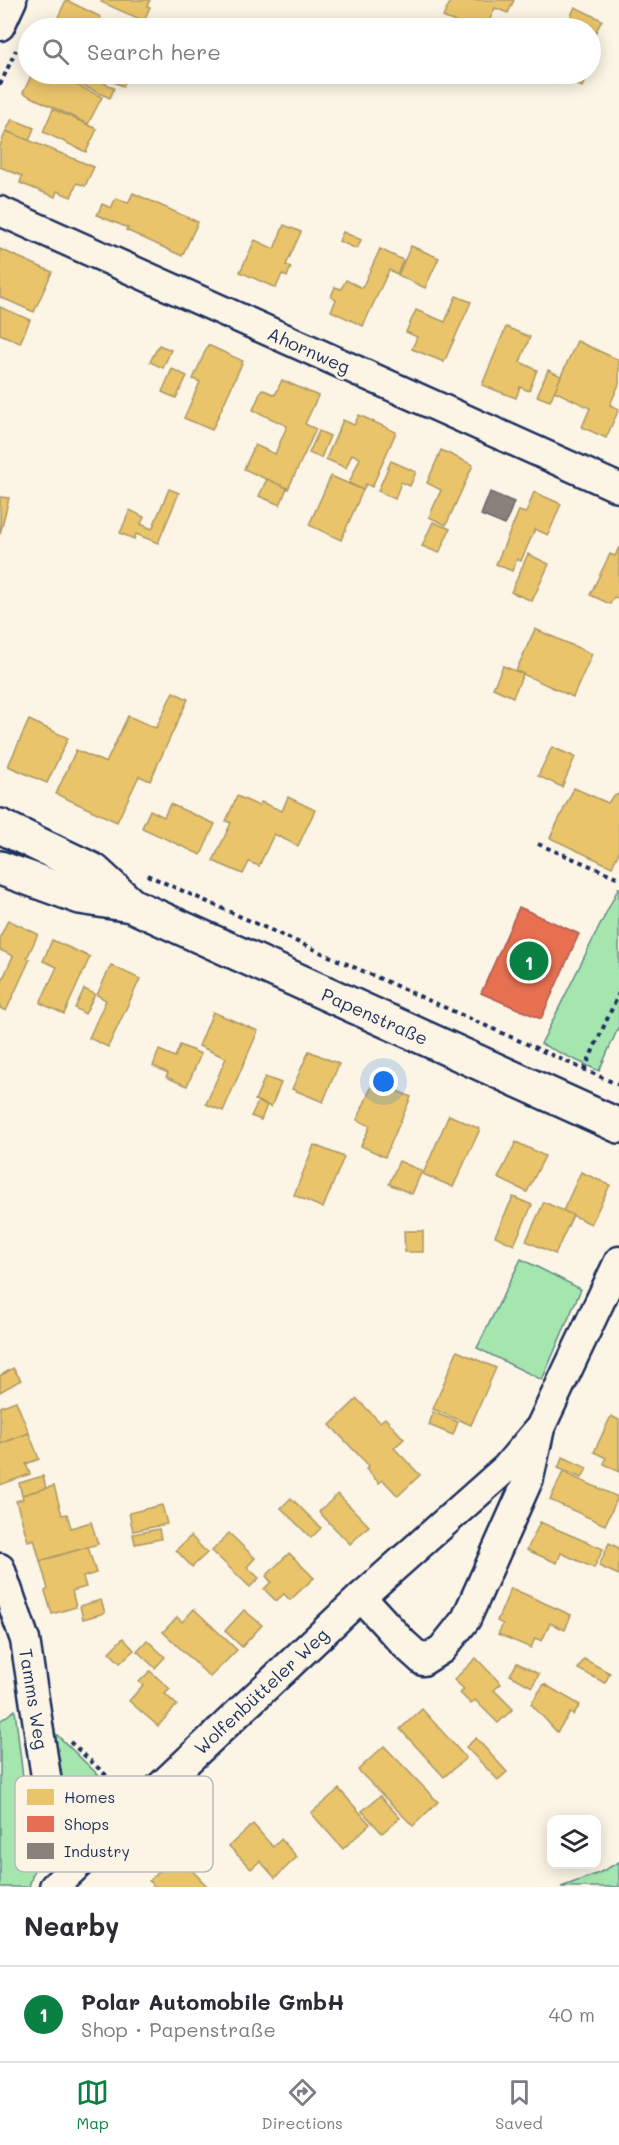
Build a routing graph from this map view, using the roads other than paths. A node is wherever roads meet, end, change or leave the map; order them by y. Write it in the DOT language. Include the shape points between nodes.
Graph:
graph roads {
  1 [pos="12,0"];
  2 [pos="0,26"];
  3 [pos="0,211"];
  4 [pos="619,488"];
  5 [pos="0,826"];
  6 [pos="0,868"];
  7 [pos="131,904"];
  8 [pos="619,1126"];
  9 [pos="619,1261"];
  10 [pos="540,1428"];
  11 [pos="0,1568"];
  12 [pos="361,1597"];
  13 [pos="47,1776"];
  14 [pos="170,1776"];
  15 [pos="70,1872"];
  16 [pos="54,1887"];
  1 -- 2 [label="street"];
  3 -- 4 [label="street, Ahornweg"];
  5 -- 7 [label="main road, Papenstraße" via="94,871"];
  6 -- 7 [label="main road, Papenstraße" via="80,897"];
  7 -- 8 [label="main road, Papenstraße"];
  9 -- 10 [label="street, Wolfenbütteler Weg"];
  10 -- 12 [label="street, Wolfenbütteler Weg" via="506,1468"];
  10 -- 12 [label="street, Wolfenbütteler Weg" via="529,1478 466,1619 442,1650 423,1661"];
  11 -- 13 [label="street, Tamms Weg" via="25,1640"];
  12 -- 14 [label="street, Wolfenbütteler Weg"];
  15 -- 16 [label="street, Wolfenbütteler Weg"];
}
